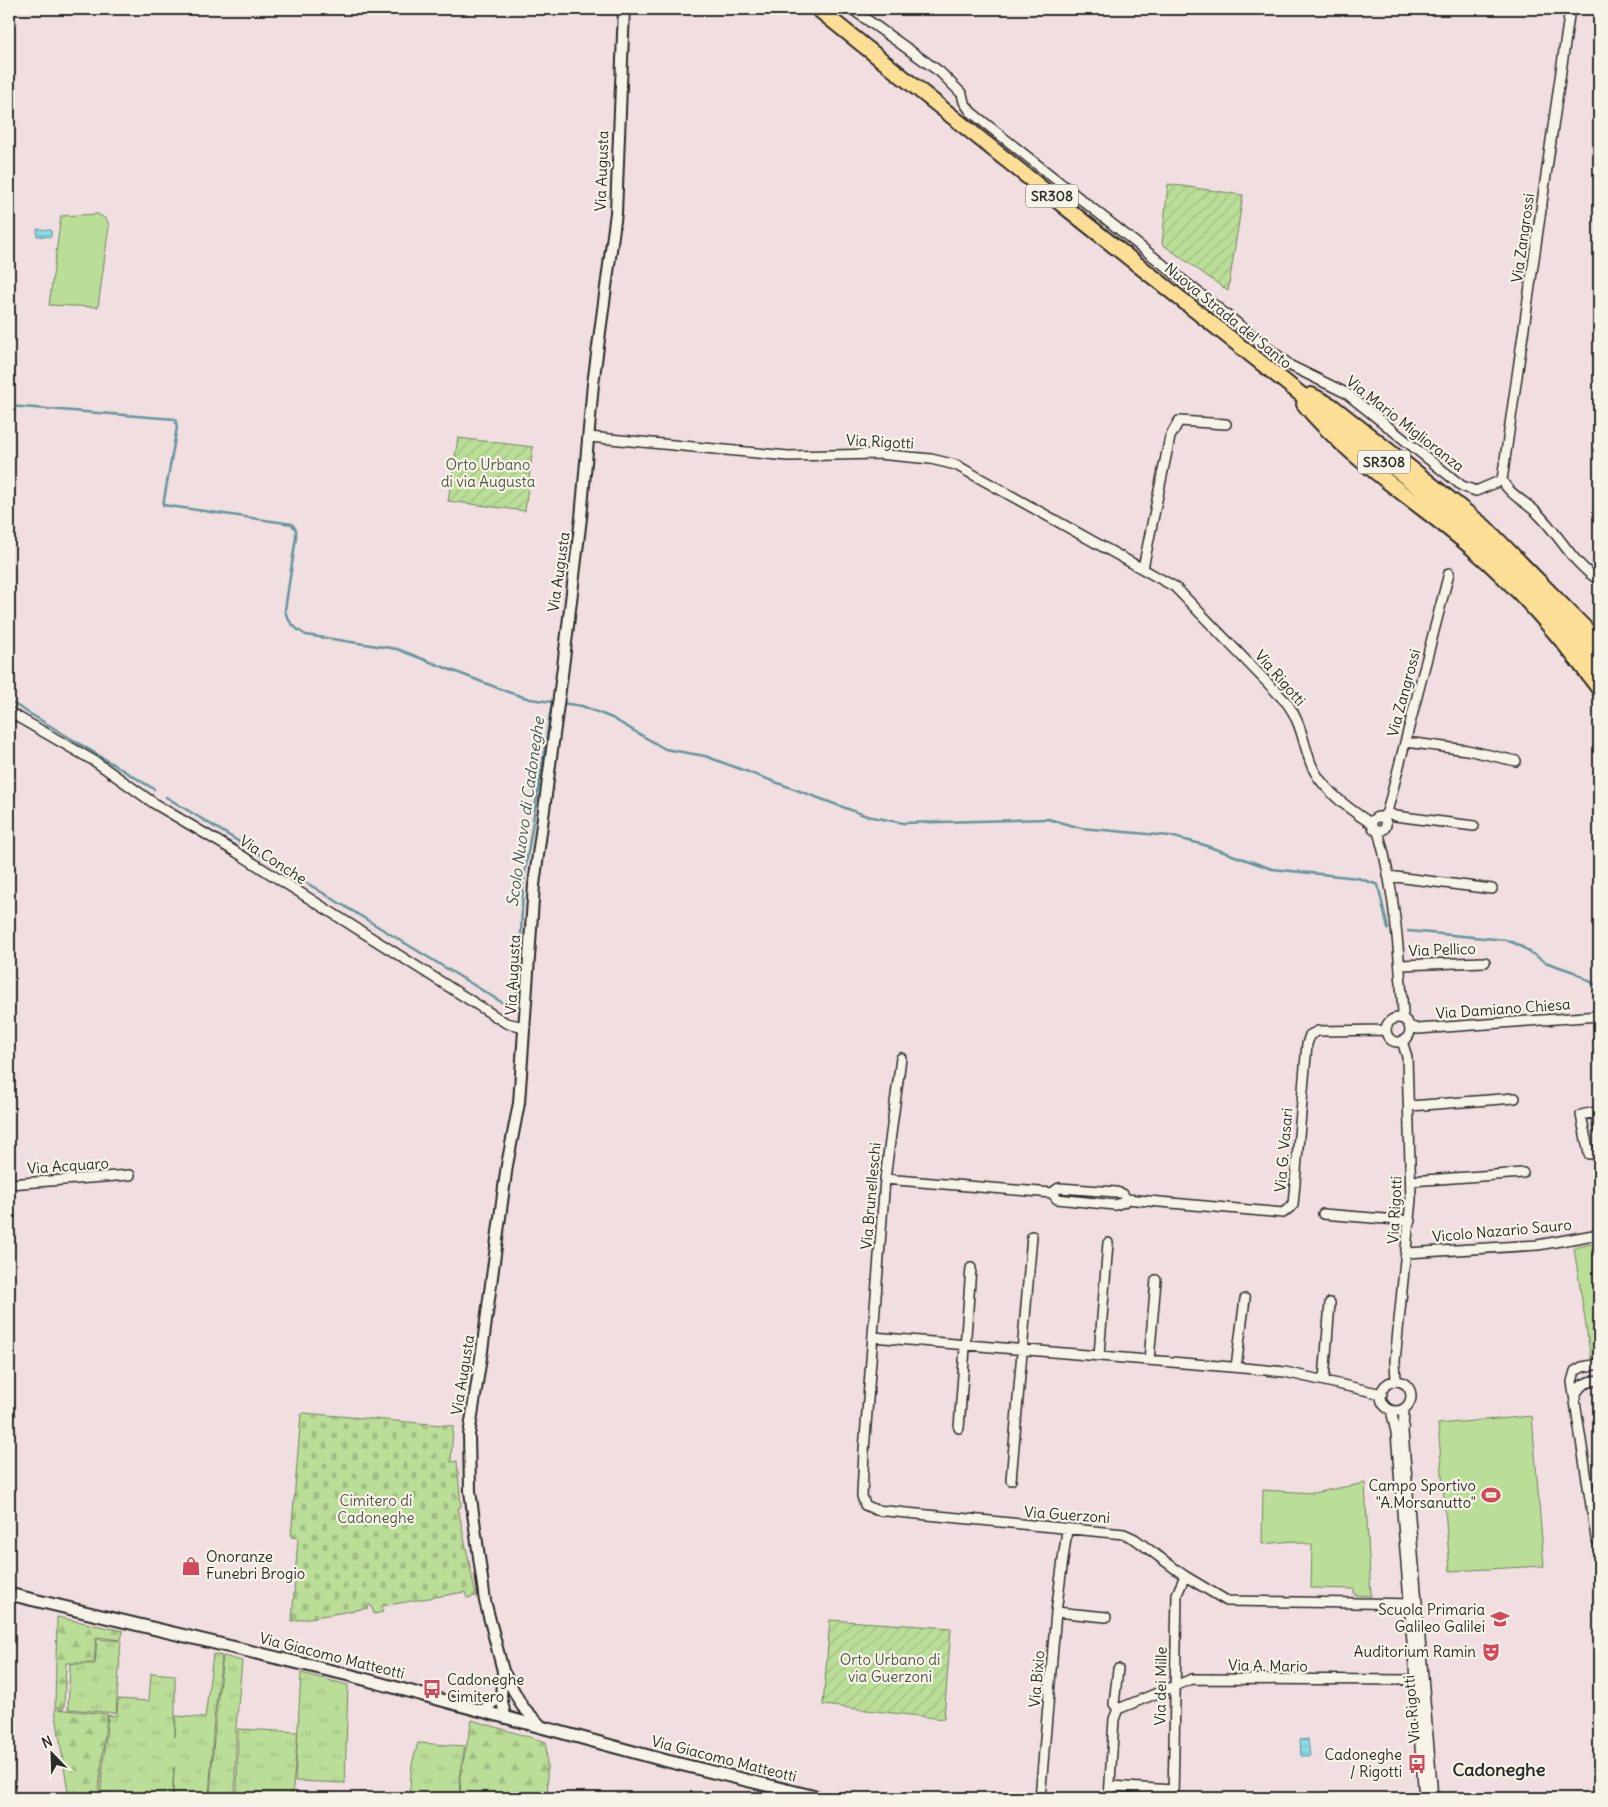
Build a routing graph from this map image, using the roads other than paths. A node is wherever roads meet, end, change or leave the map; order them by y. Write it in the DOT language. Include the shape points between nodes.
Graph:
graph roads {
  1 [pos="624,9"];
  2 [pos="818,9"];
  3 [pos="852,9"];
  4 [pos="1570,9"];
  5 [pos="1285,383"];
  6 [pos="1226,424"];
  7 [pos="589,437"];
  8 [pos="1501,475"];
  9 [pos="1143,568"];
  10 [pos="1449,574"];
  11 [pos="1599,580"];
  12 [pos="1599,647"];
  13 [pos="1599,666"];
  14 [pos="1599,689"];
  15 [pos="9,712"];
  16 [pos="1406,742"];
  17 [pos="1516,761"];
  18 [pos="1384,815"];
  19 [pos="1474,826"];
  20 [pos="1375,827"];
  21 [pos="1388,876"];
  22 [pos="1492,889"];
  23 [pos="1485,962"];
  24 [pos="1400,965"];
  25 [pos="1599,1016"];
  26 [pos="1401,1018"];
  27 [pos="1409,1026"];
  28 [pos="524,1027"];
  29 [pos="1386,1030"];
  30 [pos="1402,1040"];
  31 [pos="901,1058"];
  32 [pos="1515,1098"];
  33 [pos="1410,1106"];
  34 [pos="1599,1130"];
  35 [pos="1599,1151"];
  36 [pos="1523,1173"];
  37 [pos="130,1175"];
  38 [pos="885,1179"];
  39 [pos="1411,1181"];
  40 [pos="9,1184"];
  41 [pos="1323,1214"];
  42 [pos="1410,1221"];
  43 [pos="1599,1234"];
  44 [pos="1032,1236"];
  45 [pos="1108,1244"];
  46 [pos="1407,1253"];
  47 [pos="971,1268"];
  48 [pos="1156,1280"];
  49 [pos="1245,1299"];
  50 [pos="1330,1303"];
  51 [pos="873,1337"];
  52 [pos="965,1344"];
  53 [pos="1023,1350"];
  54 [pos="1099,1355"];
  55 [pos="1149,1360"];
  56 [pos="1599,1364"];
  57 [pos="1236,1367"];
  58 [pos="1324,1380"];
  59 [pos="1599,1380"];
  60 [pos="1396,1381"];
  61 [pos="1382,1394"];
  62 [pos="1575,1399"];
  63 [pos="1404,1409"];
  64 [pos="1391,1410"];
  65 [pos="959,1428"];
  66 [pos="1011,1480"];
  67 [pos="1067,1530"];
  68 [pos="1599,1544"];
  69 [pos="1186,1576"];
  70 [pos="9,1594"];
  71 [pos="1413,1604"];
  72 [pos="1056,1612"];
  73 [pos="1106,1618"];
  74 [pos="1118,1669"];
  75 [pos="503,1671"];
  76 [pos="1419,1680"];
  77 [pos="1175,1685"];
  78 [pos="501,1696"];
  79 [pos="516,1697"];
  80 [pos="1118,1709"];
  81 [pos="483,1710"];
  82 [pos="504,1716"];
  83 [pos="542,1726"];
  84 [pos="1110,1786"];
  85 [pos="1173,1794"];
  86 [pos="820,1798"];
  87 [pos="1040,1798"];
  88 [pos="1109,1798"];
  89 [pos="1424,1798"];
  90 [pos="1433,1798"];
  1 -- 7 [label="street, Via Augusta" via="616,212"];
  2 -- 5 [label="highway, Nuova Strada del Santo / SR308"];
  3 -- 8 [label="street, Via Mario Miglioranza" via="930,64 962,94 971,112 1291,366 1346,393 1462,486 1476,491"];
  4 -- 8 [label="street, Via Zangrossi"];
  5 -- 12 [label="highway" via="1332,406 1485,528 1585,628"];
  5 -- 13 [label="highway, Nuova Strada del Santo / SR308" via="1482,542 1556,612"];
  5 -- 14 [label="highway" via="1315,418 1351,452 1472,548 1529,602 1572,651"];
  6 -- 9 [label="street" via="1179,421 1175,426"];
  7 -- 9 [label="street, Via Rigotti" via="788,456 878,454 932,459 956,465"];
  7 -- 28 [label="street, Via Augusta" via="534,885"];
  8 -- 11 [label="street" via="1505,488 1537,512 1577,561"];
  9 -- 20 [label="street, Via Rigotti" via="1176,588 1287,703 1300,724 1311,765 1318,776 1337,797"];
  10 -- 16 [label="street, Via Zangrossi"];
  15 -- 28 [label="street, Via Conche" via="96,762 155,804 506,1023"];
  16 -- 17 [label="street"];
  16 -- 18 [label="street, Via Zangrossi"];
  18 -- 19 [label="street"];
  18 -- 20 [label="street" via="1374,818"];
  20 -- 21 [label="street"];
  21 -- 22 [label="street"];
  21 -- 24 [label="street"];
  23 -- 24 [label="street, Via Pellico"];
  24 -- 26 [label="street"];
  25 -- 27 [label="street, Via Damiano Chiesa" via="1418,1029"];
  26 -- 27 [label="street"];
  26 -- 29 [label="street" via="1391,1020"];
  27 -- 30 [label="street" via="1408,1036"];
  28 -- 75 [label="street, Via Augusta" via="519,1103 507,1164 468,1442 470,1491 482,1580"];
  29 -- 30 [label="street" via="1393,1040"];
  29 -- 38 [label="street, Via G. Vasari" via="1318,1031 1308,1039 1293,1205 1287,1211 1279,1213 1126,1199 1115,1205 1057,1199 1052,1193"];
  30 -- 33 [label="street, Via Rigotti" via="1407,1057"];
  31 -- 38 [label="street, Via Brunelleschi"];
  32 -- 33 [label="street"];
  33 -- 39 [label="street, Via Rigotti"];
  34 -- 35 [label="street" via="1595,1112 1581,1114 1589,1154"];
  36 -- 39 [label="street"];
  37 -- 40 [label="street, Via Acquaro"];
  38 -- 51 [label="street, Via Brunelleschi"];
  39 -- 42 [label="street, Via Rigotti"];
  41 -- 42 [label="street"];
  42 -- 46 [label="street, Via Rigotti"];
  43 -- 46 [label="street, Vicolo Nazario Sauro" via="1538,1244"];
  44 -- 53 [label="street"];
  45 -- 54 [label="street"];
  46 -- 60 [label="street, Via Rigotti" via="1395,1361"];
  47 -- 52 [label="street"];
  48 -- 55 [label="street"];
  49 -- 57 [label="street"];
  50 -- 58 [label="street"];
  51 -- 52 [label="street"];
  51 -- 67 [label="street, Via Guerzoni" via="863,1460 862,1496 865,1505 876,1510"];
  52 -- 53 [label="street"];
  52 -- 65 [label="street"];
  53 -- 54 [label="street"];
  53 -- 66 [label="street"];
  54 -- 55 [label="street"];
  55 -- 57 [label="street"];
  56 -- 62 [label="street" via="1575,1371 1572,1382"];
  57 -- 58 [label="street"];
  58 -- 61 [label="street"];
  59 -- 62 [label="street" via="1585,1382 1578,1388"];
  60 -- 61 [label="street" via="1385,1386"];
  60 -- 63 [label="street, Via Rigotti" via="1408,1386 1411,1394"];
  61 -- 64 [label="street, Via Rigotti" via="1383,1403"];
  62 -- 68 [label="street"];
  63 -- 64 [label="street"];
  63 -- 71 [label="street, Via Rigotti"];
  64 -- 71 [label="street, Via Rigotti"];
  67 -- 69 [label="street, Via Guerzoni" via="1124,1534"];
  67 -- 72 [label="street, Via Bixio"];
  69 -- 71 [label="street, Via Guerzoni" via="1227,1601"];
  69 -- 77 [label="street, Via dei Mille" via="1177,1594"];
  70 -- 81 [label="main road, Via Giacomo Matteotti"];
  71 -- 76 [label="street, Via Rigotti"];
  72 -- 73 [label="street"];
  72 -- 87 [label="street, Via Bixio"];
  74 -- 80 [label="street" via="1114,1704"];
  75 -- 78 [label="street, Via Augusta"];
  75 -- 79 [label="street, Via Augusta"];
  76 -- 77 [label="street, Via A. Mario" via="1192,1679"];
  76 -- 89 [label="street, Via Rigotti"];
  76 -- 90 [label="street, Via Rigotti"];
  77 -- 80 [label="street, Via A. Mario"];
  77 -- 85 [label="street, Via dei Mille"];
  78 -- 81 [label="street"];
  78 -- 82 [label="street, Via Augusta"];
  79 -- 82 [label="street"];
  79 -- 83 [label="street, Via Augusta"];
  80 -- 84 [label="street" via="1114,1719"];
  81 -- 82 [label="main road, Via Giacomo Matteotti"];
  82 -- 83 [label="main road, Via Giacomo Matteotti"];
  83 -- 86 [label="main road, Via Giacomo Matteotti"];
  84 -- 85 [label="street"];
  84 -- 88 [label="street"];
}
